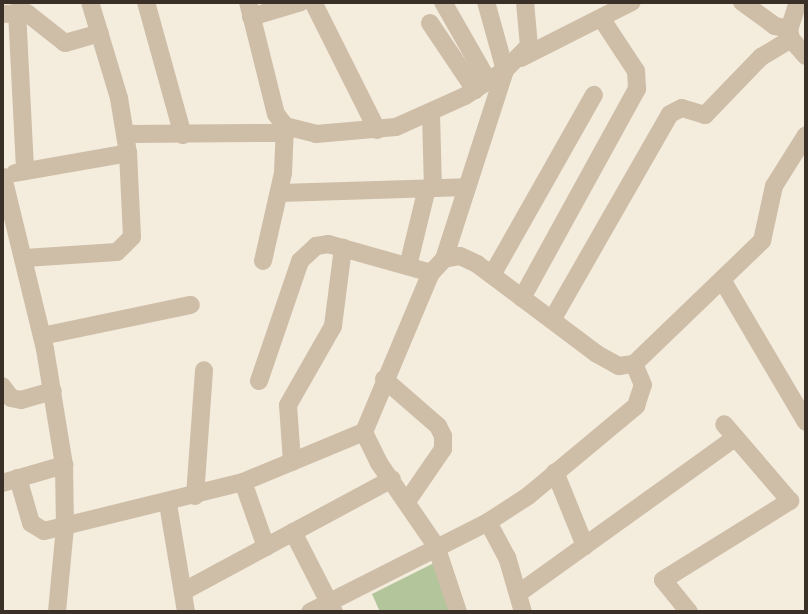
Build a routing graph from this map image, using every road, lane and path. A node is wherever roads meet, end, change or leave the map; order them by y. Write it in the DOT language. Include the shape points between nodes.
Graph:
graph roads {
  1 [pos="90,2"];
  2 [pos="146,2"];
  3 [pos="313,2"];
  4 [pos="443,2"];
  5 [pos="486,2"];
  6 [pos="525,2"];
  7 [pos="632,2"];
  8 [pos="742,2"];
  9 [pos="798,2"];
  10 [pos="291,3"];
  11 [pos="249,9"];
  12 [pos="10,13"];
  13 [pos="603,21"];
  14 [pos="429,23"];
  15 [pos="100,33"];
  16 [pos="790,34"];
  17 [pos="806,56"];
  18 [pos="511,65"];
  19 [pos="481,86"];
  20 [pos="594,95"];
  21 [pos="431,113"];
  22 [pos="285,130"];
  23 [pos="377,130"];
  24 [pos="125,134"];
  25 [pos="183,135"];
  26 [pos="806,135"];
  27 [pos="128,153"];
  28 [pos="25,171"];
  29 [pos="2,177"];
  30 [pos="467,187"];
  31 [pos="430,188"];
  32 [pos="280,193"];
  33 [pos="343,248"];
  34 [pos="25,258"];
  35 [pos="444,259"];
  36 [pos="263,261"];
  37 [pos="408,266"];
  38 [pos="431,273"];
  39 [pos="492,275"];
  40 [pos="724,283"];
  41 [pos="522,298"];
  42 [pos="191,305"];
  43 [pos="552,320"];
  44 [pos="42,335"];
  45 [pos="634,364"];
  46 [pos="204,370"];
  47 [pos="384,379"];
  48 [pos="259,381"];
  49 [pos="53,391"];
  50 [pos="5,395"];
  51 [pos="806,422"];
  52 [pos="365,432"];
  53 [pos="292,462"];
  54 [pos="64,464"];
  55 [pos="555,472"];
  56 [pos="392,479"];
  57 [pos="10,480"];
  58 [pos="243,482"];
  59 [pos="195,496"];
  60 [pos="408,500"];
  61 [pos="168,504"];
  62 [pos="488,522"];
  63 [pos="65,527"];
  64 [pos="293,532"];
  65 [pos="436,546"];
  66 [pos="585,546"];
  67 [pos="266,547"];
  68 [pos="184,591"];
  69 [pos="519,593"];
  70 [pos="331,608"];
  71 [pos="57,612"];
  72 [pos="186,612"];
  73 [pos="310,612"];
  74 [pos="458,612"];
  75 [pos="523,612"];
  76 [pos="689,612"];
  1 -- 15 [label="street"];
  2 -- 25 [label="street"];
  3 -- 23 [label="street"];
  4 -- 19 [label="street"];
  5 -- 18 [label="street"];
  6 -- 18 [label="street" via="529,46"];
  7 -- 13 [label="street"];
  8 -- 16 [label="street"];
  9 -- 16 [label="street"];
  10 -- 11 [label="street"];
  11 -- 22 [label="street" via="276,114"];
  12 -- 15 [label="street" via="36,19 65,43"];
  12 -- 28 [label="street"];
  13 -- 18 [label="street"];
  13 -- 41 [label="street" via="636,72 637,89"];
  14 -- 19 [label="street"];
  15 -- 24 [label="street"];
  16 -- 17 [label="street"];
  16 -- 43 [label="street" via="705,114 681,108 670,114"];
  18 -- 19 [label="street"];
  18 -- 30 [label="street"];
  19 -- 21 [label="street"];
  20 -- 39 [label="street"];
  21 -- 23 [label="street"];
  21 -- 31 [label="street"];
  22 -- 23 [label="street" via="316,134"];
  22 -- 25 [label="street"];
  22 -- 32 [label="street"];
  24 -- 25 [label="street"];
  24 -- 27 [label="street"];
  26 -- 40 [label="street" via="775,186 762,241"];
  27 -- 28 [label="street"];
  27 -- 34 [label="street" via="132,226 128,246 117,252"];
  28 -- 29 [label="street"];
  29 -- 34 [label="street"];
  30 -- 31 [label="street"];
  30 -- 35 [label="street"];
  31 -- 32 [label="street"];
  31 -- 37 [label="street"];
  32 -- 36 [label="street"];
  33 -- 37 [label="street"];
  33 -- 48 [label="street" via="316,246 300,261"];
  33 -- 53 [label="street" via="333,326 288,405"];
  34 -- 44 [label="street"];
  35 -- 38 [label="street"];
  35 -- 39 [label="street" via="460,256"];
  37 -- 38 [label="street"];
  38 -- 47 [label="street"];
  39 -- 41 [label="street"];
  40 -- 45 [label="street"];
  40 -- 51 [label="street"];
  41 -- 43 [label="street"];
  42 -- 44 [label="street"];
  43 -- 45 [label="street" via="619,366"];
  44 -- 49 [label="street"];
  45 -- 55 [label="street" via="643,385 636,406"];
  46 -- 59 [label="street"];
  47 -- 52 [label="street"];
  47 -- 60 [label="street" via="438,426 443,436 443,449"];
  49 -- 50 [label="street"];
  49 -- 54 [label="street"];
  52 -- 53 [label="street"];
  52 -- 56 [label="street"];
  53 -- 58 [label="street"];
  54 -- 57 [label="street"];
  54 -- 63 [label="street"];
  55 -- 62 [label="street"];
  55 -- 66 [label="street"];
  56 -- 60 [label="street"];
  56 -- 64 [label="street"];
  57 -- 63 [label="street" via="32,523 44,531"];
  58 -- 59 [label="street"];
  58 -- 67 [label="street"];
  59 -- 61 [label="street"];
  60 -- 65 [label="street"];
  61 -- 63 [label="street"];
  61 -- 68 [label="street"];
  62 -- 65 [label="street"];
  62 -- 69 [label="street"];
  63 -- 71 [label="street"];
  64 -- 67 [label="street"];
  64 -- 70 [label="street"];
  65 -- 70 [label="street"];
  65 -- 74 [label="street"];
  66 -- 69 [label="street"];
  66 -- 76 [label="street" via="729,432 790,501 663,580"];
  67 -- 68 [label="street"];
  68 -- 72 [label="street"];
  69 -- 75 [label="street"];
  70 -- 73 [label="street"];
}
